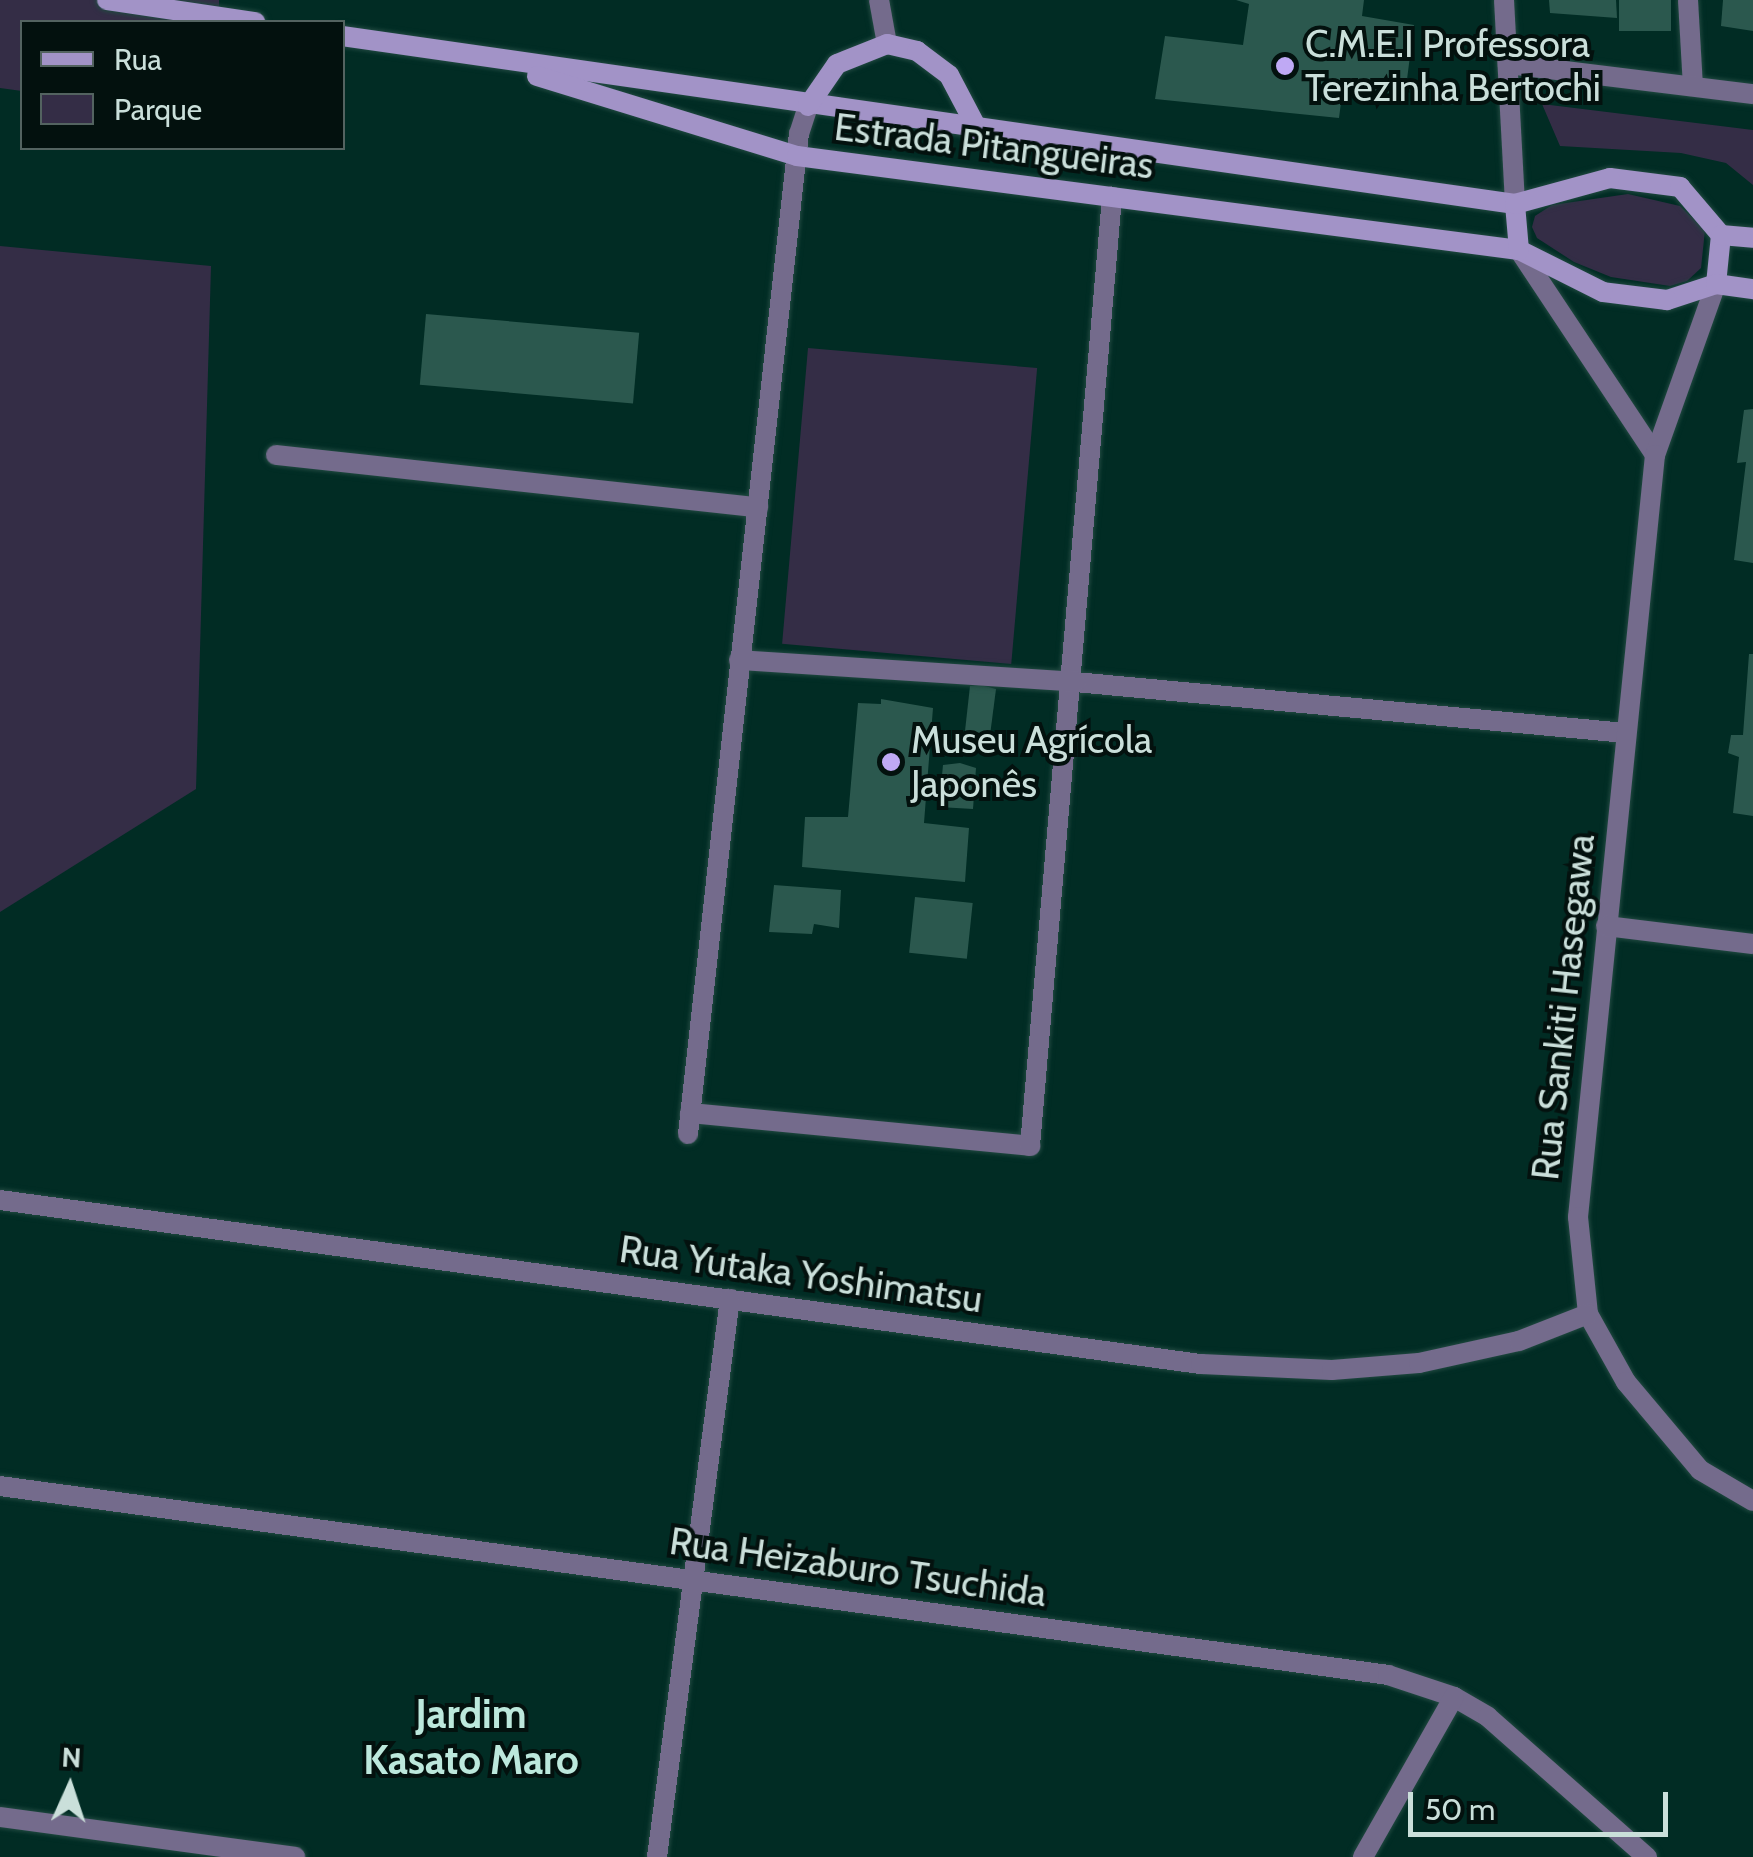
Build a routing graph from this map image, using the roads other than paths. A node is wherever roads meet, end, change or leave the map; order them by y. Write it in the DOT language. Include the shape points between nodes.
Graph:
graph roads {
  1 [pos="107,0"];
  2 [pos="879,0"];
  3 [pos="1504,0"];
  4 [pos="1688,0"];
  5 [pos="241,20"];
  6 [pos="345,36"];
  7 [pos="887,44"];
  8 [pos="473,56"];
  9 [pos="1508,64"];
  10 [pos="1693,86"];
  11 [pos="1753,94"];
  12 [pos="808,106"];
  13 [pos="978,130"];
  14 [pos="797,156"];
  15 [pos="1112,197"];
  16 [pos="1515,204"];
  17 [pos="1721,234"];
  18 [pos="1753,238"];
  19 [pos="1519,250"];
  20 [pos="1716,284"];
  21 [pos="1753,289"];
  22 [pos="276,455"];
  23 [pos="1655,455"];
  24 [pos="758,506"];
  25 [pos="739,660"];
  26 [pos="1075,682"];
  27 [pos="1626,733"];
  28 [pos="1606,926"];
  29 [pos="1753,944"];
  30 [pos="0,1200"];
  31 [pos="730,1299"];
  32 [pos="1588,1314"];
  33 [pos="0,1486"];
  34 [pos="1753,1500"];
  35 [pos="694,1580"];
  36 [pos="1454,1697"];
  37 [pos="0,1817"];
  38 [pos="296,1857"];
  39 [pos="657,1857"];
  40 [pos="1363,1857"];
  41 [pos="1647,1857"];
  1 -- 5 [label="street"];
  2 -- 7 [label="street"];
  3 -- 9 [label="street"];
  4 -- 10 [label="street"];
  6 -- 8 [label="street, Estrada Pitangueiras"];
  7 -- 12 [label="street" via="837,64"];
  7 -- 13 [label="street" via="917,52 949,75"];
  8 -- 12 [label="street, Estrada Pitangueiras"];
  8 -- 14 [label="street, Estrada Pitangueiras"];
  9 -- 10 [label="street"];
  9 -- 16 [label="street"];
  10 -- 11 [label="street"];
  12 -- 13 [label="street, Estrada Pitangueiras"];
  12 -- 14 [label="street"];
  13 -- 16 [label="street, Estrada Pitangueiras"];
  14 -- 15 [label="street, Estrada Pitangueiras"];
  14 -- 24 [label="street"];
  15 -- 19 [label="street, Estrada Pitangueiras"];
  15 -- 26 [label="street"];
  16 -- 17 [label="street" via="1610,178 1680,187"];
  16 -- 19 [label="street"];
  17 -- 18 [label="street"];
  17 -- 20 [label="street"];
  19 -- 20 [label="street, Estrada Pitangueiras" via="1603,292 1667,300"];
  19 -- 23 [label="street"];
  20 -- 21 [label="street"];
  20 -- 23 [label="street, Rua Sankiti Hasegawa"];
  22 -- 24 [label="street"];
  23 -- 27 [label="street, Rua Sankiti Hasegawa"];
  24 -- 25 [label="street"];
  25 -- 26 [label="street"];
  25 -- 26 [label="street" via="689,1123 1030,1146"];
  26 -- 27 [label="street"];
  27 -- 28 [label="street, Rua Sankiti Hasegawa"];
  28 -- 29 [label="street"];
  28 -- 32 [label="street, Rua Sankiti Hasegawa" via="1578,1216"];
  30 -- 31 [label="street, Rua Yutaka Yoshimatsu"];
  31 -- 32 [label="street, Rua Yutaka Yoshimatsu" via="1201,1364 1289,1370 1460,1356"];
  31 -- 35 [label="street"];
  32 -- 34 [label="street, Rua Sankiti Hasegawa" via="1626,1382 1672,1440 1700,1470"];
  33 -- 35 [label="street, Rua Heizaburo Tsuchida"];
  35 -- 36 [label="street, Rua Heizaburo Tsuchida" via="1388,1675"];
  35 -- 39 [label="street"];
  36 -- 40 [label="street"];
  36 -- 41 [label="street, Rua Heizaburo Tsuchida" via="1520,1740"];
  37 -- 38 [label="street"];
}
